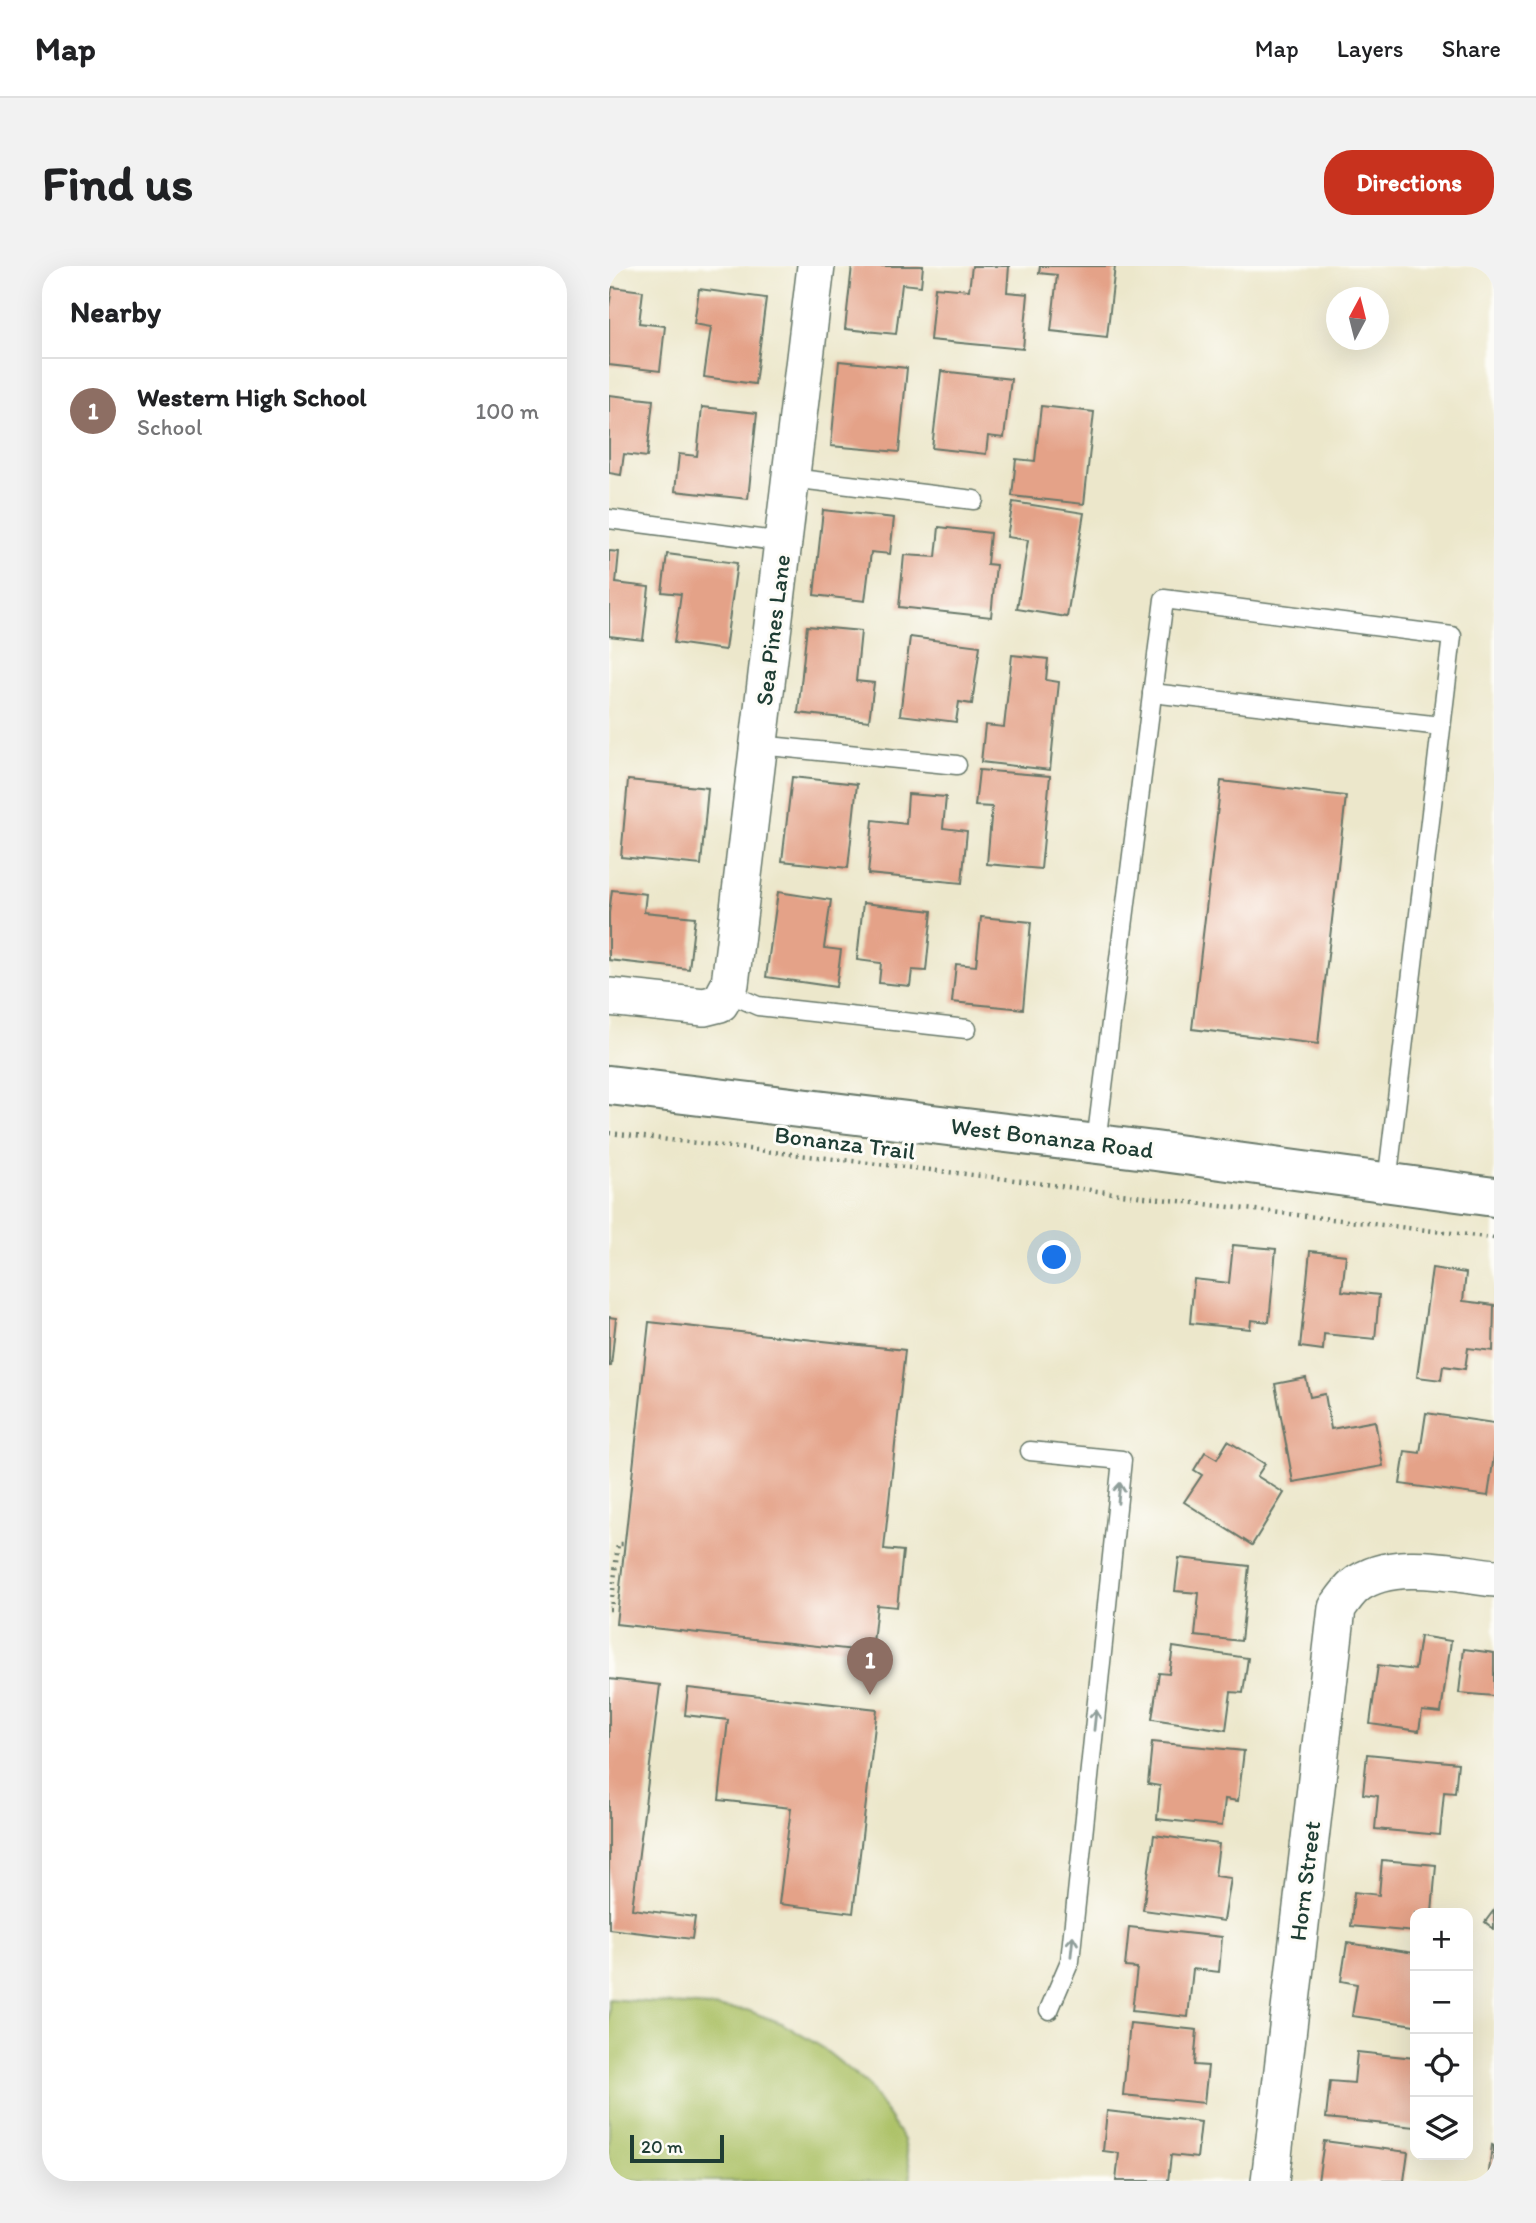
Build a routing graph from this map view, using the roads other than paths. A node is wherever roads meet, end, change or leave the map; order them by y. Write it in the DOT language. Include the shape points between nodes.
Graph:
graph roads {
  1 [pos="816,266"];
  2 [pos="791,478"];
  3 [pos="974,500"];
  4 [pos="609,519"];
  5 [pos="783,542"];
  6 [pos="1152,693"];
  7 [pos="1441,726"];
  8 [pos="759,746"];
  9 [pos="957,765"];
  10 [pos="726,992"];
  11 [pos="609,997"];
  12 [pos="967,1028"];
  13 [pos="609,1085"];
  14 [pos="1096,1143"];
  15 [pos="1387,1183"];
  16 [pos="1494,1197"];
  17 [pos="1030,1451"];
  18 [pos="1494,1578"];
  19 [pos="1049,2010"];
  20 [pos="1270,2181"];
  1 -- 2 [label="street, Sea Pines Lane"];
  2 -- 3 [label="lane"];
  2 -- 5 [label="street, Sea Pines Lane"];
  4 -- 5 [label="lane"];
  5 -- 8 [label="street, Sea Pines Lane"];
  6 -- 7 [label="lane"];
  6 -- 7 [label="lane" via="1164,598 1452,636"];
  6 -- 14 [label="lane"];
  7 -- 15 [label="lane"];
  8 -- 9 [label="lane"];
  8 -- 10 [label="street, Sea Pines Lane"];
  10 -- 11 [label="street" via="720,1003 704,1007"];
  10 -- 12 [label="lane" via="758,1006"];
  13 -- 14 [label="street, West Bonanza Road"];
  14 -- 15 [label="street, West Bonanza Road"];
  15 -- 16 [label="street, West Bonanza Road"];
  19 -- 17 [label="lane, one-way" via="1070,1961 1122,1460"];
  18 -- 20 [label="street, Horn Street" via="1411,1568 1383,1572 1355,1586 1337,1608"];
}
